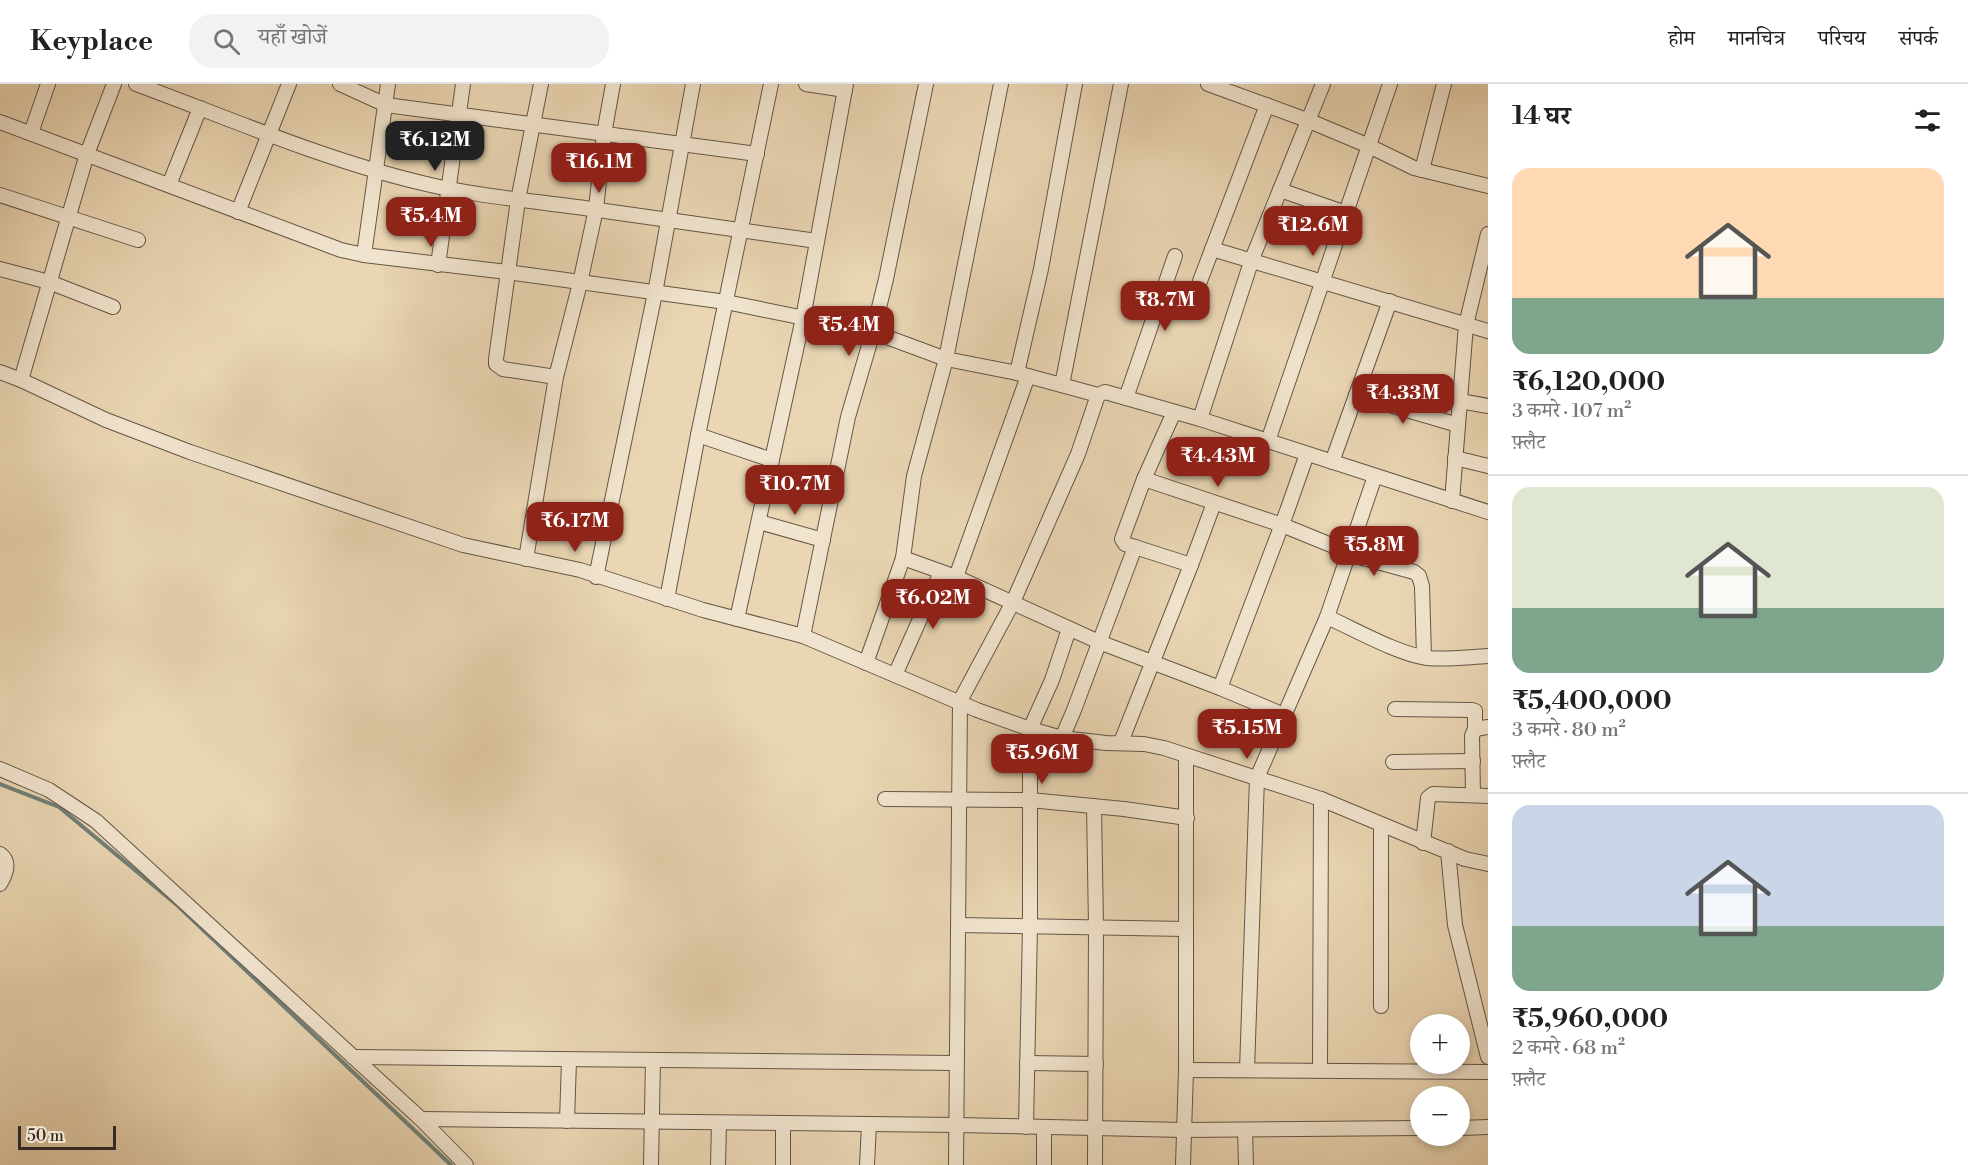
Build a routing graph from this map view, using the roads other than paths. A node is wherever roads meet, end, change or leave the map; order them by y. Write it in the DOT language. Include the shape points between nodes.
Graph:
graph roads {
  1 [pos="48,84"];
  2 [pos="114,84"];
  3 [pos="136,84"];
  4 [pos="289,84"];
  5 [pos="340,84"];
  6 [pos="388,84"];
  7 [pos="463,84"];
  8 [pos="542,84"];
  9 [pos="613,84"];
  10 [pos="693,84"];
  11 [pos="771,84"];
  12 [pos="806,84"];
  13 [pos="926,84"];
  14 [pos="1001,84"];
  15 [pos="1075,84"];
  16 [pos="1120,84"];
  17 [pos="1208,84"];
  18 [pos="1323,84"];
  19 [pos="1390,84"];
  20 [pos="1444,84"];
  21 [pos="846,87"];
  22 [pos="386,105"];
  23 [pos="1267,105"];
  24 [pos="200,108"];
  25 [pos="459,114"];
  26 [pos="1307,120"];
  27 [pos="0,122"];
  28 [pos="534,125"];
  29 [pos="31,133"];
  30 [pos="269,133"];
  31 [pos="604,134"];
  32 [pos="682,144"];
  33 [pos="1369,146"];
  34 [pos="87,154"];
  35 [pos="757,154"];
  36 [pos="1422,170"];
  37 [pos="376,171"];
  38 [pos="169,185"];
  39 [pos="1488,186"];
  40 [pos="448,189"];
  41 [pos="1280,190"];
  42 [pos="0,195"];
  43 [pos="518,200"];
  44 [pos="596,209"];
  45 [pos="238,212"];
  46 [pos="1346,213"];
  47 [pos="69,217"];
  48 [pos="668,220"];
  49 [pos="741,231"];
  50 [pos="1488,234"];
  51 [pos="138,240"];
  52 [pos="817,241"];
  53 [pos="1212,249"];
  54 [pos="1486,251"];
  55 [pos="364,255"];
  56 [pos="1175,256"];
  57 [pos="1252,259"];
  58 [pos="438,265"];
  59 [pos="0,268"];
  60 [pos="507,272"];
  61 [pos="1200,281"];
  62 [pos="1322,281"];
  63 [pos="49,282"];
  64 [pos="580,283"];
  65 [pos="655,293"];
  66 [pos="1390,301"];
  67 [pos="726,302"];
  68 [pos="113,307"];
  69 [pos="803,318"];
  70 [pos="1466,325"];
  71 [pos="1488,331"];
  72 [pos="873,332"];
  73 [pos="946,359"];
  74 [pos="0,372"];
  75 [pos="1023,375"];
  76 [pos="556,377"];
  77 [pos="21,380"];
  78 [pos="1062,385"];
  79 [pos="1098,395"];
  80 [pos="1356,395"];
  81 [pos="1126,398"];
  82 [pos="1460,401"];
  83 [pos="1488,406"];
  84 [pos="1174,412"];
  85 [pos="1200,419"];
  86 [pos="1458,425"];
  87 [pos="698,435"];
  88 [pos="1268,441"];
  89 [pos="1307,454"];
  90 [pos="1455,458"];
  91 [pos="772,460"];
  92 [pos="1332,462"];
  93 [pos="1488,466"];
  94 [pos="1375,476"];
  95 [pos="1144,479"];
  96 [pos="1452,501"];
  97 [pos="1214,503"];
  98 [pos="1488,512"];
  99 [pos="759,522"];
  100 [pos="1282,525"];
  101 [pos="823,540"];
  102 [pos="1135,547"];
  103 [pos="1349,553"];
  104 [pos="903,558"];
  105 [pos="526,559"];
  106 [pos="1191,565"];
  107 [pos="941,572"];
  108 [pos="596,576"];
  109 [pos="956,576"];
  110 [pos="667,599"];
  111 [pos="1013,602"];
  112 [pos="1327,616"];
  113 [pos="737,619"];
  114 [pos="1069,628"];
  115 [pos="803,636"];
  116 [pos="1099,642"];
  117 [pos="1488,656"];
  118 [pos="1424,657"];
  119 [pos="866,663"];
  120 [pos="1153,663"];
  121 [pos="895,675"];
  122 [pos="1220,688"];
  123 [pos="960,701"];
  124 [pos="1395,709"];
  125 [pos="1284,715"];
  126 [pos="1482,728"];
  127 [pos="1030,729"];
  128 [pos="1062,738"];
  129 [pos="1121,742"];
  130 [pos="1186,756"];
  131 [pos="1473,761"];
  132 [pos="1393,762"];
  133 [pos="0,769"];
  134 [pos="1257,778"];
  135 [pos="1473,795"];
  136 [pos="1488,796"];
  137 [pos="885,799"];
  138 [pos="1321,799"];
  139 [pos="959,800"];
  140 [pos="1030,800"];
  141 [pos="1094,806"];
  142 [pos="1186,818"];
  143 [pos="1382,825"];
  144 [pos="1424,843"];
  145 [pos="1448,851"];
  146 [pos="0,854"];
  147 [pos="1488,864"];
  148 [pos="0,884"];
  149 [pos="958,925"];
  150 [pos="1030,926"];
  151 [pos="1096,927"];
  152 [pos="1186,929"];
  153 [pos="1382,1006"];
  154 [pos="353,1057"];
  155 [pos="1488,1057"];
  156 [pos="569,1060"];
  157 [pos="653,1060"];
  158 [pos="956,1063"];
  159 [pos="1027,1063"];
  160 [pos="1096,1064"];
  161 [pos="1186,1070"];
  162 [pos="1246,1070"];
  163 [pos="1320,1070"];
  164 [pos="1488,1072"];
  165 [pos="421,1119"];
  166 [pos="567,1120"];
  167 [pos="652,1122"];
  168 [pos="719,1122"];
  169 [pos="783,1123"];
  170 [pos="870,1124"];
  171 [pos="956,1125"];
  172 [pos="1026,1127"];
  173 [pos="1044,1127"];
  174 [pos="1488,1127"];
  175 [pos="1095,1128"];
  176 [pos="1410,1128"];
  177 [pos="1470,1128"];
  178 [pos="1183,1130"];
  179 [pos="1245,1130"];
  180 [pos="466,1165"];
  181 [pos="651,1165"];
  182 [pos="718,1165"];
  183 [pos="783,1165"];
  184 [pos="867,1165"];
  185 [pos="956,1165"];
  186 [pos="1044,1165"];
  187 [pos="1095,1165"];
  188 [pos="1183,1165"];
  189 [pos="1246,1165"];
  1 -- 29 [label="street"];
  2 -- 34 [label="street"];
  3 -- 24 [label="street"];
  4 -- 30 [label="street"];
  5 -- 22 [label="street"];
  6 -- 22 [label="street"];
  7 -- 25 [label="street"];
  8 -- 28 [label="street"];
  9 -- 31 [label="street"];
  10 -- 32 [label="street"];
  11 -- 35 [label="street"];
  12 -- 21 [label="street"];
  13 -- 72 [label="street"];
  14 -- 73 [label="street"];
  15 -- 75 [label="street"];
  16 -- 78 [label="street"];
  17 -- 23 [label="street"];
  18 -- 26 [label="street"];
  19 -- 33 [label="street"];
  20 -- 36 [label="street"];
  21 -- 52 [label="street"];
  22 -- 25 [label="street"];
  22 -- 37 [label="street"];
  23 -- 26 [label="street"];
  23 -- 53 [label="street"];
  24 -- 30 [label="street"];
  24 -- 38 [label="street"];
  25 -- 28 [label="street"];
  25 -- 40 [label="street"];
  26 -- 33 [label="street"];
  26 -- 41 [label="street"];
  27 -- 29 [label="street"];
  28 -- 31 [label="street"];
  28 -- 43 [label="street"];
  29 -- 34 [label="street"];
  30 -- 37 [label="street"];
  30 -- 45 [label="street"];
  31 -- 32 [label="street"];
  31 -- 44 [label="street"];
  32 -- 35 [label="street"];
  32 -- 48 [label="street"];
  33 -- 36 [label="street"];
  33 -- 46 [label="street"];
  34 -- 38 [label="street"];
  34 -- 47 [label="street"];
  35 -- 49 [label="street"];
  36 -- 39 [label="street"];
  37 -- 40 [label="street"];
  37 -- 55 [label="street"];
  38 -- 45 [label="street"];
  40 -- 43 [label="street"];
  40 -- 58 [label="street"];
  41 -- 46 [label="street"];
  41 -- 57 [label="street"];
  42 -- 47 [label="street"];
  43 -- 44 [label="street"];
  43 -- 60 [label="street"];
  44 -- 48 [label="street"];
  44 -- 64 [label="street"];
  45 -- 55 [label="street"];
  46 -- 62 [label="street"];
  47 -- 51 [label="street"];
  47 -- 63 [label="street"];
  48 -- 49 [label="street"];
  48 -- 65 [label="street"];
  49 -- 52 [label="street"];
  49 -- 67 [label="street"];
  50 -- 54 [label="street"];
  52 -- 69 [label="street"];
  53 -- 57 [label="street"];
  53 -- 61 [label="street"];
  54 -- 70 [label="street"];
  55 -- 58 [label="street"];
  56 -- 81 [label="street"];
  57 -- 62 [label="street"];
  57 -- 85 [label="street"];
  58 -- 60 [label="street"];
  59 -- 63 [label="street"];
  60 -- 64 [label="street"];
  60 -- 76 [label="street" via="496,364 503,369"];
  62 -- 66 [label="street"];
  62 -- 88 [label="street"];
  63 -- 68 [label="street"];
  63 -- 77 [label="street"];
  64 -- 65 [label="street"];
  64 -- 76 [label="street"];
  65 -- 67 [label="street"];
  65 -- 108 [label="street"];
  66 -- 70 [label="street"];
  66 -- 80 [label="street"];
  67 -- 69 [label="street"];
  67 -- 87 [label="street"];
  69 -- 72 [label="street"];
  69 -- 91 [label="street"];
  70 -- 71 [label="street"];
  70 -- 82 [label="street"];
  72 -- 73 [label="street"];
  72 -- 101 [label="street" via="848,417"];
  73 -- 75 [label="street"];
  73 -- 104 [label="street" via="914,476"];
  74 -- 77 [label="street"];
  75 -- 78 [label="street"];
  75 -- 109 [label="street"];
  76 -- 105 [label="street"];
  77 -- 105 [label="street" via="106,420 190,452 463,544"];
  78 -- 79 [label="street"];
  79 -- 81 [label="street" via="1105,392"];
  79 -- 111 [label="street" via="1078,454"];
  80 -- 86 [label="street"];
  80 -- 92 [label="street"];
  81 -- 84 [label="street"];
  82 -- 83 [label="street"];
  82 -- 86 [label="street"];
  84 -- 85 [label="street"];
  84 -- 95 [label="street"];
  85 -- 88 [label="street"];
  86 -- 90 [label="street"];
  87 -- 91 [label="street"];
  87 -- 110 [label="street"];
  88 -- 89 [label="street"];
  89 -- 92 [label="street"];
  89 -- 100 [label="street"];
  90 -- 93 [label="street"];
  90 -- 96 [label="street"];
  91 -- 99 [label="street"];
  92 -- 94 [label="street"];
  94 -- 96 [label="street"];
  94 -- 103 [label="street"];
  95 -- 97 [label="street"];
  95 -- 102 [label="street" via="1122,539"];
  96 -- 98 [label="street"];
  97 -- 100 [label="street"];
  97 -- 106 [label="street"];
  99 -- 101 [label="street"];
  99 -- 113 [label="street"];
  100 -- 103 [label="street"];
  100 -- 122 [label="street"];
  101 -- 115 [label="street"];
  102 -- 106 [label="street"];
  102 -- 116 [label="street"];
  103 -- 112 [label="street"];
  103 -- 118 [label="street" via="1419,576"];
  104 -- 107 [label="street"];
  104 -- 119 [label="street"];
  105 -- 108 [label="street"];
  106 -- 120 [label="street"];
  107 -- 109 [label="street"];
  107 -- 121 [label="street"];
  108 -- 110 [label="street"];
  109 -- 111 [label="street"];
  110 -- 113 [label="street"];
  111 -- 114 [label="street"];
  111 -- 123 [label="street"];
  112 -- 118 [label="street"];
  112 -- 125 [label="street"];
  113 -- 115 [label="street"];
  114 -- 116 [label="street"];
  114 -- 127 [label="street"];
  115 -- 119 [label="street"];
  116 -- 120 [label="street"];
  116 -- 128 [label="street"];
  117 -- 118 [label="street"];
  119 -- 121 [label="street"];
  120 -- 122 [label="street"];
  120 -- 129 [label="street"];
  121 -- 123 [label="street"];
  122 -- 125 [label="street"];
  123 -- 127 [label="street"];
  123 -- 139 [label="street"];
  124 -- 126 [label="street" via="1472,710"];
  125 -- 134 [label="street"];
  126 -- 131 [label="street" via="1472,736"];
  127 -- 128 [label="street"];
  127 -- 140 [label="street"];
  128 -- 129 [label="street"];
  129 -- 130 [label="street" via="1164,748"];
  130 -- 134 [label="street"];
  130 -- 142 [label="street"];
  131 -- 132 [label="street"];
  131 -- 135 [label="street"];
  133 -- 154 [label="street" via="49,790 96,821"];
  134 -- 138 [label="street"];
  134 -- 162 [label="street"];
  135 -- 136 [label="street"];
  135 -- 144 [label="street" via="1433,794 1428,798"];
  137 -- 139 [label="street"];
  138 -- 143 [label="street"];
  138 -- 163 [label="street"];
  139 -- 140 [label="street"];
  139 -- 149 [label="street"];
  140 -- 141 [label="street"];
  140 -- 150 [label="street"];
  141 -- 142 [label="street"];
  141 -- 151 [label="street"];
  142 -- 152 [label="street"];
  143 -- 144 [label="street"];
  143 -- 153 [label="street"];
  144 -- 145 [label="street"];
  145 -- 147 [label="street"];
  145 -- 155 [label="street" via="1455,925"];
  146 -- 148 [label="street" via="7,865"];
  149 -- 150 [label="street"];
  149 -- 158 [label="street"];
  150 -- 151 [label="street"];
  150 -- 159 [label="street"];
  151 -- 152 [label="street"];
  151 -- 160 [label="street"];
  152 -- 161 [label="street"];
  154 -- 156 [label="street"];
  154 -- 165 [label="street"];
  156 -- 157 [label="street"];
  156 -- 166 [label="street"];
  157 -- 158 [label="street"];
  157 -- 167 [label="street"];
  158 -- 171 [label="street"];
  159 -- 160 [label="street"];
  159 -- 172 [label="street"];
  160 -- 175 [label="street"];
  161 -- 162 [label="street"];
  161 -- 178 [label="street"];
  162 -- 163 [label="street"];
  163 -- 164 [label="street"];
  165 -- 166 [label="street"];
  165 -- 180 [label="street"];
  166 -- 167 [label="street"];
  167 -- 168 [label="street"];
  167 -- 181 [label="street"];
  168 -- 169 [label="street"];
  168 -- 182 [label="street"];
  169 -- 170 [label="street"];
  169 -- 183 [label="street"];
  170 -- 171 [label="street"];
  170 -- 184 [label="street"];
  171 -- 172 [label="street"];
  171 -- 185 [label="street"];
  172 -- 173 [label="street"];
  173 -- 175 [label="street"];
  173 -- 186 [label="street"];
  174 -- 177 [label="street"];
  175 -- 178 [label="street"];
  175 -- 187 [label="street"];
  176 -- 179 [label="street"];
  178 -- 179 [label="street"];
  178 -- 188 [label="street"];
  179 -- 189 [label="street"];
}
